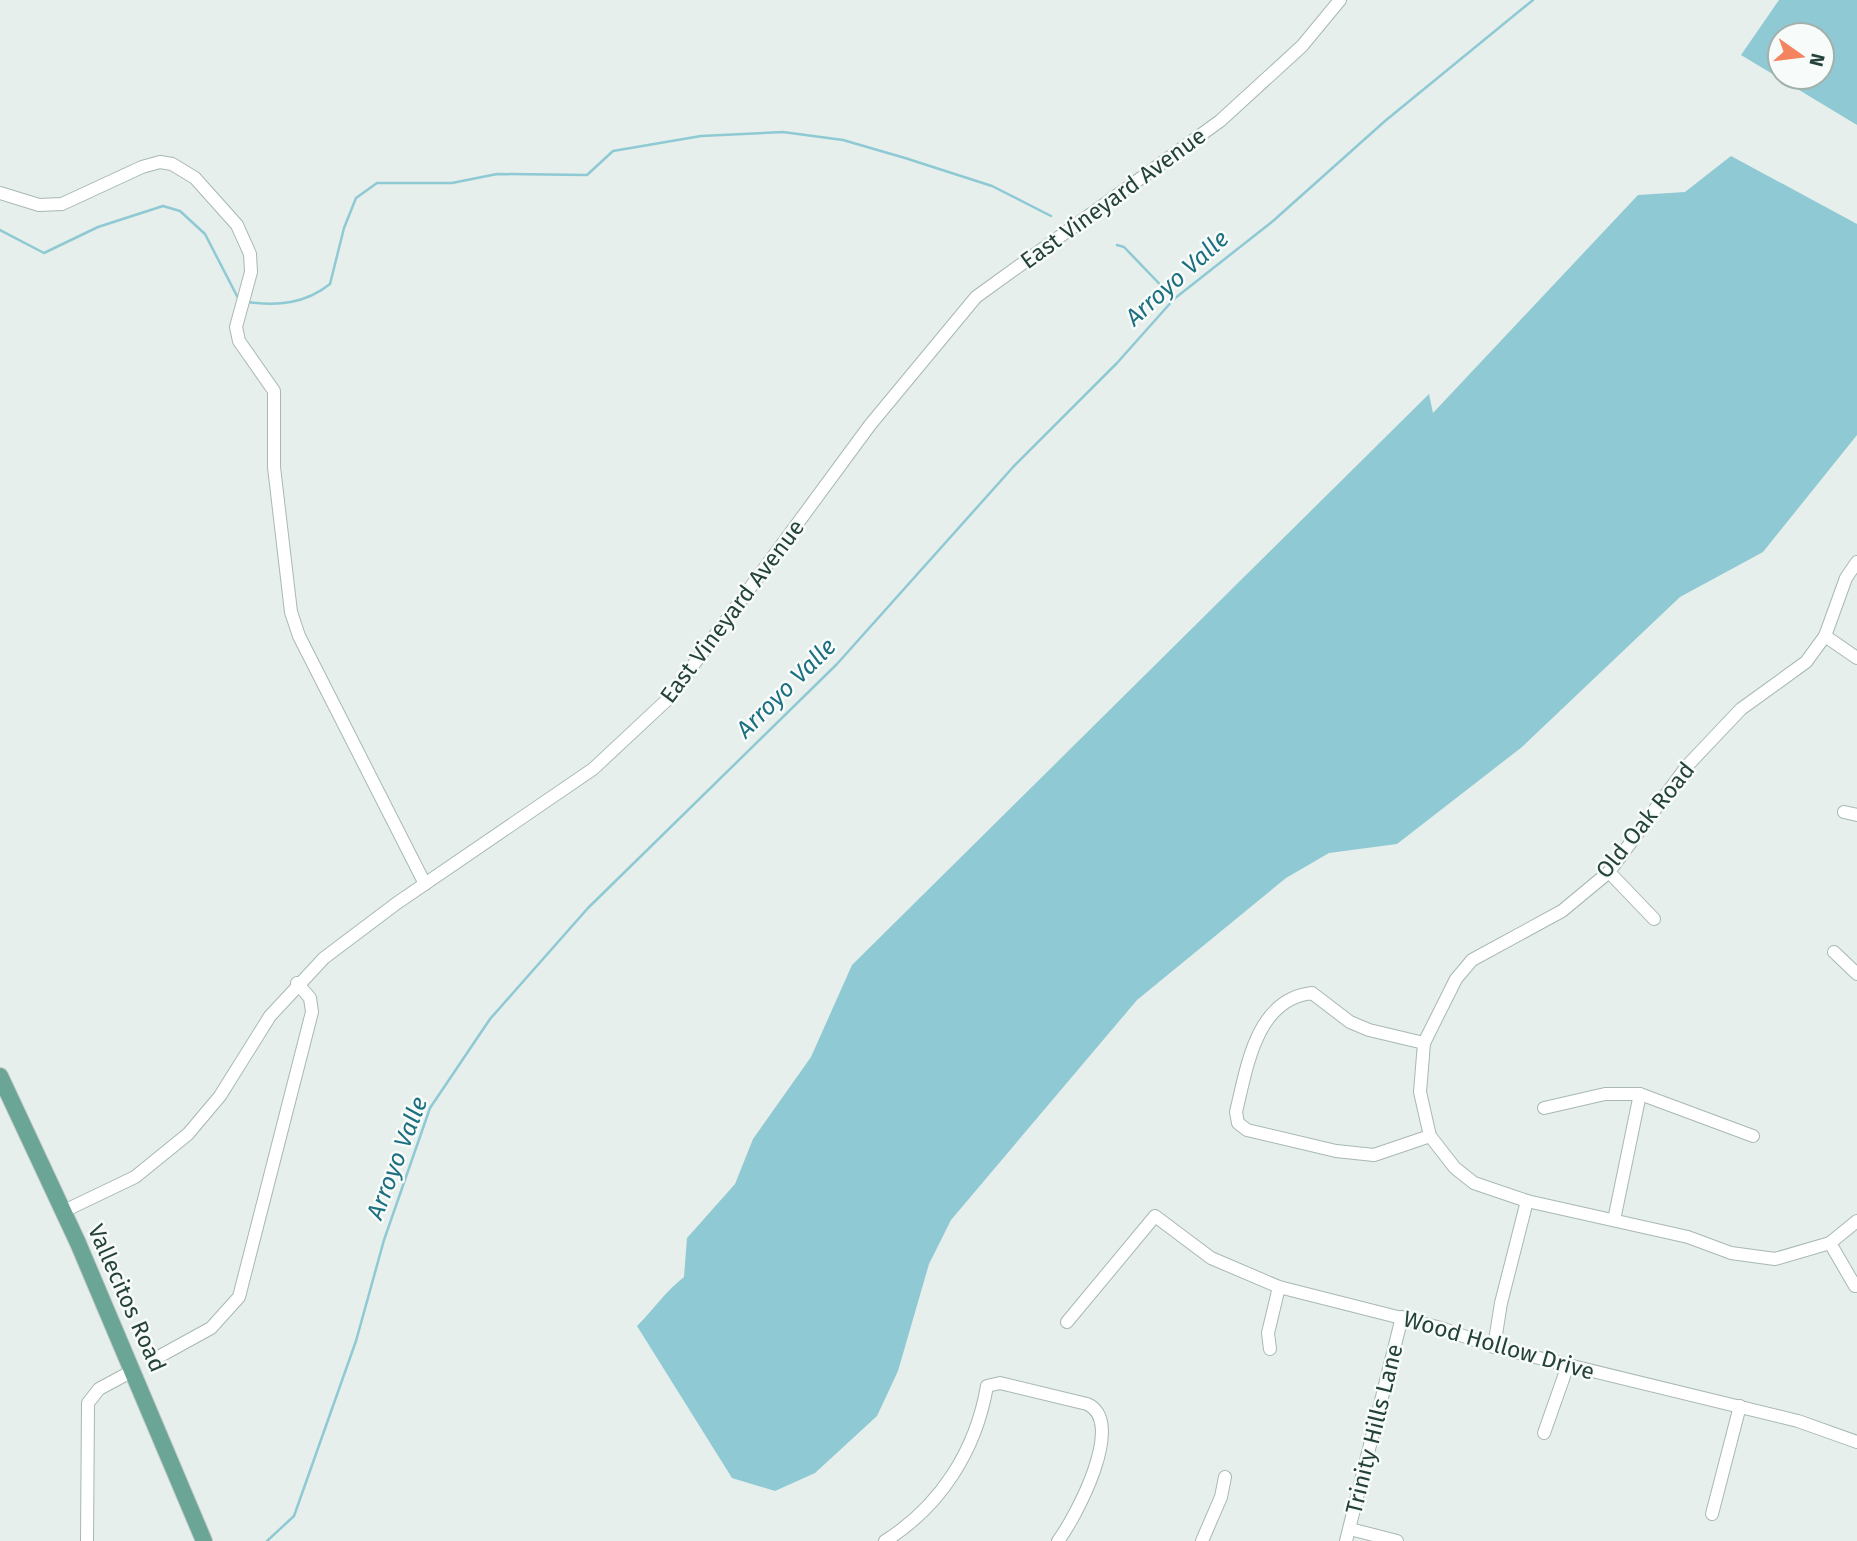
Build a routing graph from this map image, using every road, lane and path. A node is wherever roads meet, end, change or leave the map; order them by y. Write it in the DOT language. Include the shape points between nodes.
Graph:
graph roads {
  1 [pos="1340,0"];
  2 [pos="0,193"];
  3 [pos="1857,562"];
  4 [pos="1825,636"];
  5 [pos="1857,657"];
  6 [pos="1609,872"];
  7 [pos="425,884"];
  8 [pos="1654,919"];
  9 [pos="1834,952"];
  10 [pos="1857,974"];
  11 [pos="297,983"];
  12 [pos="1424,1043"];
  13 [pos="0,1076"];
  14 [pos="1640,1094"];
  15 [pos="1544,1108"];
  16 [pos="1430,1136"];
  17 [pos="1753,1136"];
  18 [pos="1527,1201"];
  19 [pos="64,1212"];
  20 [pos="1614,1220"];
  21 [pos="1857,1221"];
  22 [pos="1830,1243"];
  23 [pos="1855,1286"];
  24 [pos="1279,1287"];
  25 [pos="1402,1317"];
  26 [pos="1067,1322"];
  27 [pos="1494,1347"];
  28 [pos="1270,1349"];
  29 [pos="162,1355"];
  30 [pos="1568,1365"];
  31 [pos="134,1370"];
  32 [pos="1740,1406"];
  33 [pos="1544,1433"];
  34 [pos="1857,1441"];
  35 [pos="1224,1477"];
  36 [pos="1712,1514"];
  37 [pos="1348,1535"];
  38 [pos="87,1541"];
  39 [pos="204,1541"];
  40 [pos="886,1541"];
  41 [pos="1058,1541"];
  42 [pos="1202,1541"];
  43 [pos="1397,1541"];
  1 -- 7 [label="street, East Vineyard Avenue" via="1302,46 1220,121 976,297 870,425 669,698 593,769"];
  2 -- 7 [label="street" via="39,205 62,204 142,167 172,163 195,178 237,225 250,254 251,272 236,327 239,341 274,391 274,467 291,612"];
  3 -- 4 [label="street, Old Oak Road" via="1846,578"];
  4 -- 5 [label="street"];
  4 -- 6 [label="street, Old Oak Road" via="1806,662 1741,709 1687,766"];
  6 -- 8 [label="street"];
  6 -- 12 [label="street, Old Oak Road" via="1562,911 1472,960 1456,979"];
  7 -- 11 [label="street, East Vineyard Avenue"];
  9 -- 10 [label="street"];
  11 -- 19 [label="street, East Vineyard Avenue" via="270,1016 220,1096 188,1134 135,1177"];
  11 -- 29 [label="street" via="312,1003 312,1012 239,1297 211,1328"];
  12 -- 16 [label="street, Old Oak Road" via="1420,1092"];
  12 -- 16 [label="street" via="1369,1030 1312,993 1297,995 1281,1003 1258,1034 1236,1112 1238,1123 1247,1130 1336,1151 1374,1155"];
  13 -- 19 [label="main road, Vallecitos Road"];
  14 -- 15 [label="street" via="1605,1094"];
  14 -- 17 [label="street"];
  14 -- 20 [label="street"];
  16 -- 18 [label="street, Old Oak Road" via="1455,1168 1474,1183"];
  18 -- 20 [label="street, Old Oak Road"];
  18 -- 27 [label="street"];
  19 -- 31 [label="main road, Vallecitos Road"];
  20 -- 22 [label="street, Old Oak Road" via="1688,1237 1731,1253 1774,1259"];
  21 -- 22 [label="street, Old Oak Road"];
  22 -- 23 [label="street"];
  24 -- 25 [label="street, Wood Hollow Drive"];
  24 -- 26 [label="street, Wood Hollow Drive" via="1211,1258 1156,1216"];
  24 -- 28 [label="street" via="1268,1334"];
  25 -- 27 [label="street, Wood Hollow Drive"];
  25 -- 37 [label="street, Trinity Hills Lane"];
  27 -- 30 [label="street, Wood Hollow Drive"];
  30 -- 32 [label="street, Wood Hollow Drive"];
  30 -- 33 [label="street"];
  31 -- 38 [label="street" via="99,1389 88,1403"];
  31 -- 39 [label="main road, Vallecitos Road"];
  32 -- 34 [label="street, Wood Hollow Drive"];
  32 -- 36 [label="street"];
  35 -- 42 [label="street" via="1221,1497"];
  37 -- 43 [label="street"];
  40 -- 41 [label="street" via="940,1494 970,1444 987,1386 1000,1383 1087,1404 1102,1418 1104,1428 1092,1476 1081,1506"];
}
